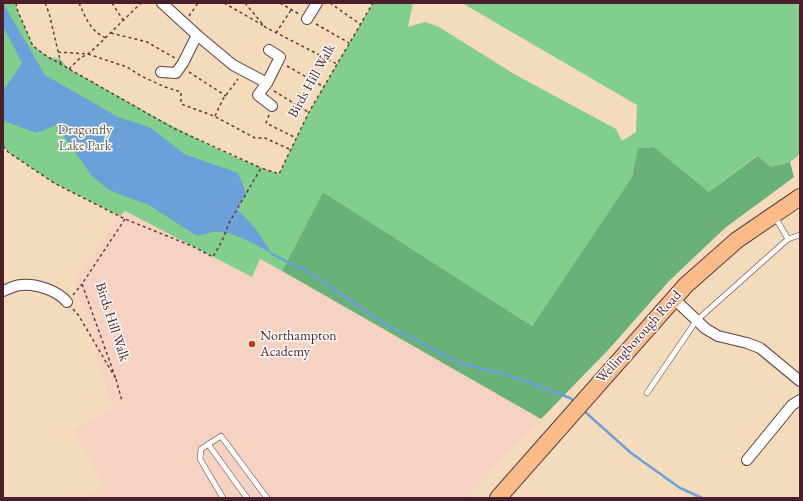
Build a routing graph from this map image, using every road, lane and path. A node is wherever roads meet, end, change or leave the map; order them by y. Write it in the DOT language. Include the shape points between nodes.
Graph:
graph roads {
  1 [pos="16,3"];
  2 [pos="45,3"];
  3 [pos="79,3"];
  4 [pos="112,3"];
  5 [pos="141,3"];
  6 [pos="162,3"];
  7 [pos="198,3"];
  8 [pos="224,3"];
  9 [pos="245,3"];
  10 [pos="317,3"];
  11 [pos="330,3"];
  12 [pos="373,3"];
  13 [pos="291,10"];
  14 [pos="307,19"];
  15 [pos="123,20"];
  16 [pos="184,23"];
  17 [pos="360,24"];
  18 [pos="265,27"];
  19 [pos="111,33"];
  20 [pos="276,34"];
  21 [pos="197,35"];
  22 [pos="106,38"];
  23 [pos="269,50"];
  24 [pos="58,52"];
  25 [pos="88,54"];
  26 [pos="278,61"];
  27 [pos="61,64"];
  28 [pos="337,64"];
  29 [pos="182,65"];
  30 [pos="69,69"];
  31 [pos="243,70"];
  32 [pos="161,72"];
  33 [pos="267,83"];
  34 [pos="324,87"];
  35 [pos="226,96"];
  36 [pos="272,106"];
  37 [pos="309,112"];
  38 [pos="214,116"];
  39 [pos="296,138"];
  40 [pos="3,146"];
  41 [pos="291,150"];
  42 [pos="261,168"];
  43 [pos="800,198"];
  44 [pos="774,214"];
  45 [pos="125,219"];
  46 [pos="800,235"];
  47 [pos="788,239"];
  48 [pos="82,284"];
  49 [pos="3,291"];
  50 [pos="674,299"];
  51 [pos="67,302"];
  52 [pos="696,321"];
  53 [pos="116,379"];
  54 [pos="800,380"];
  55 [pos="647,393"];
  56 [pos="800,400"];
  57 [pos="122,401"];
  58 [pos="208,444"];
  59 [pos="747,460"];
  60 [pos="223,498"];
  61 [pos="248,498"];
  62 [pos="267,498"];
  63 [pos="498,498"];
  1 -- 27 [label="path" via="34,46"];
  2 -- 24 [label="path"];
  3 -- 22 [label="path" via="93,29"];
  4 -- 15 [label="path"];
  5 -- 15 [label="path"];
  6 -- 16 [label="street"];
  7 -- 16 [label="path"];
  8 -- 18 [label="path"];
  9 -- 18 [label="path"];
  10 -- 14 [label="street"];
  11 -- 17 [label="path"];
  12 -- 17 [label="path, Birds Hill Walk"];
  13 -- 20 [label="path"];
  15 -- 19 [label="path"];
  16 -- 21 [label="street"];
  17 -- 28 [label="path, Birds Hill Walk"];
  18 -- 20 [label="path"];
  19 -- 22 [label="path"];
  19 -- 29 [label="path" via="147,42"];
  20 -- 28 [label="path"];
  21 -- 29 [label="street"];
  21 -- 31 [label="street" via="232,65"];
  22 -- 25 [label="path"];
  23 -- 26 [label="street" via="280,57"];
  24 -- 25 [label="path"];
  24 -- 27 [label="path"];
  25 -- 30 [label="path"];
  25 -- 38 [label="path" via="127,67 141,76 181,92 181,104"];
  26 -- 33 [label="street"];
  26 -- 34 [label="path"];
  27 -- 30 [label="path"];
  28 -- 34 [label="path, Birds Hill Walk"];
  29 -- 32 [label="street" via="176,73"];
  29 -- 35 [label="path" via="208,86"];
  30 -- 42 [label="path" via="173,128"];
  31 -- 33 [label="street"];
  31 -- 35 [label="path"];
  33 -- 36 [label="street" via="258,95"];
  33 -- 37 [label="path" via="276,92"];
  34 -- 37 [label="path, Birds Hill Walk"];
  35 -- 38 [label="path"];
  36 -- 39 [label="path" via="266,123"];
  37 -- 39 [label="path, Birds Hill Walk"];
  38 -- 41 [label="path" via="255,138 265,138"];
  39 -- 41 [label="path, Birds Hill Walk"];
  40 -- 45 [label="path" via="54,183"];
  41 -- 42 [label="path, Birds Hill Walk" via="279,174"];
  42 -- 45 [label="path" via="229,223 213,257"];
  43 -- 44 [label="main road, Wellingborough Road"];
  44 -- 47 [label="lane"];
  44 -- 50 [label="main road, Wellingborough Road" via="713,260"];
  45 -- 48 [label="path, Birds Hill Walk"];
  46 -- 47 [label="lane"];
  47 -- 52 [label="lane"];
  48 -- 51 [label="path"];
  48 -- 53 [label="path, Birds Hill Walk"];
  49 -- 51 [label="street" via="21,285 42,286 63,296"];
  50 -- 52 [label="street"];
  50 -- 63 [label="main road, Wellingborough Road"];
  51 -- 53 [label="path, Birds Hill Walk" via="79,316"];
  52 -- 54 [label="street" via="718,336 760,348"];
  52 -- 55 [label="lane"];
  53 -- 57 [label="path"];
  56 -- 59 [label="street" via="792,404"];
  58 -- 60 [label="lane" via="201,449 200,459"];
  58 -- 61 [label="lane"];
  58 -- 62 [label="lane" via="221,436"];
}
